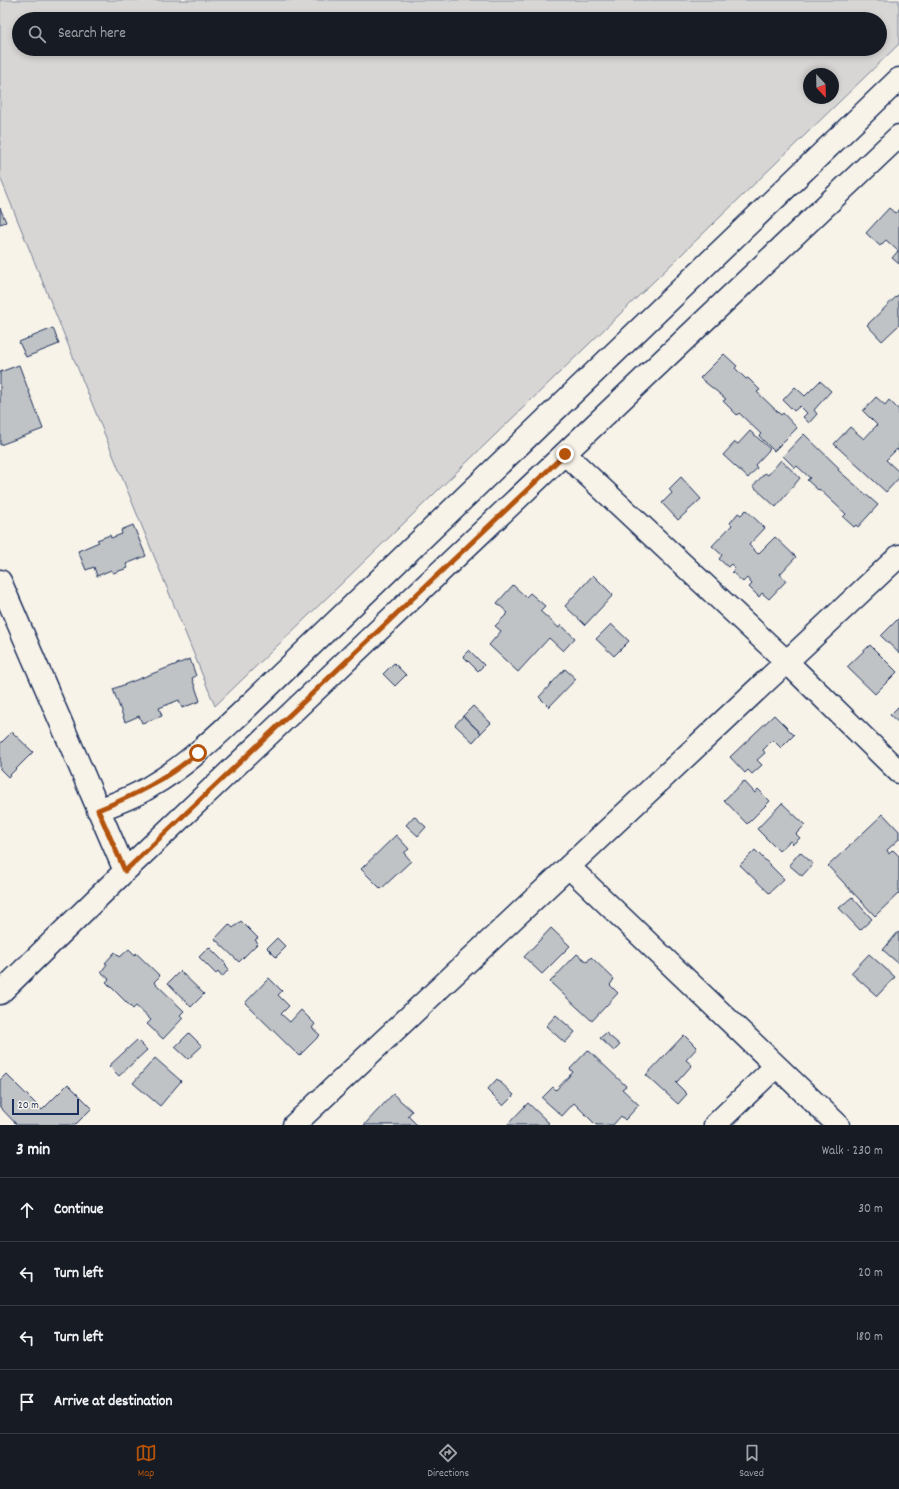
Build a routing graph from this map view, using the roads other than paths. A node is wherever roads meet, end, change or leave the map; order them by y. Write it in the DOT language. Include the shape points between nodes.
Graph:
graph roads {
  1 [pos="899,79"];
  2 [pos="899,136"];
  3 [pos="565,454"];
  4 [pos="899,556"];
  5 [pos="1,589"];
  6 [pos="787,662"];
  7 [pos="899,772"];
  8 [pos="98,810"];
  9 [pos="569,867"];
  10 [pos="125,871"];
  11 [pos="0,993"];
  12 [pos="776,1066"];
  13 [pos="294,1125"];
  14 [pos="715,1125"];
  15 [pos="838,1125"];
  1 -- 8 [label="street" via="240,714 173,772 129,798"];
  2 -- 3 [label="street"];
  3 -- 6 [label="street"];
  3 -- 10 [label="street"];
  4 -- 6 [label="street"];
  5 -- 8 [label="street"];
  6 -- 7 [label="street"];
  6 -- 9 [label="street"];
  8 -- 10 [label="street"];
  9 -- 12 [label="street"];
  9 -- 13 [label="street"];
  10 -- 11 [label="street"];
  12 -- 14 [label="street"];
  12 -- 15 [label="street"];
}
